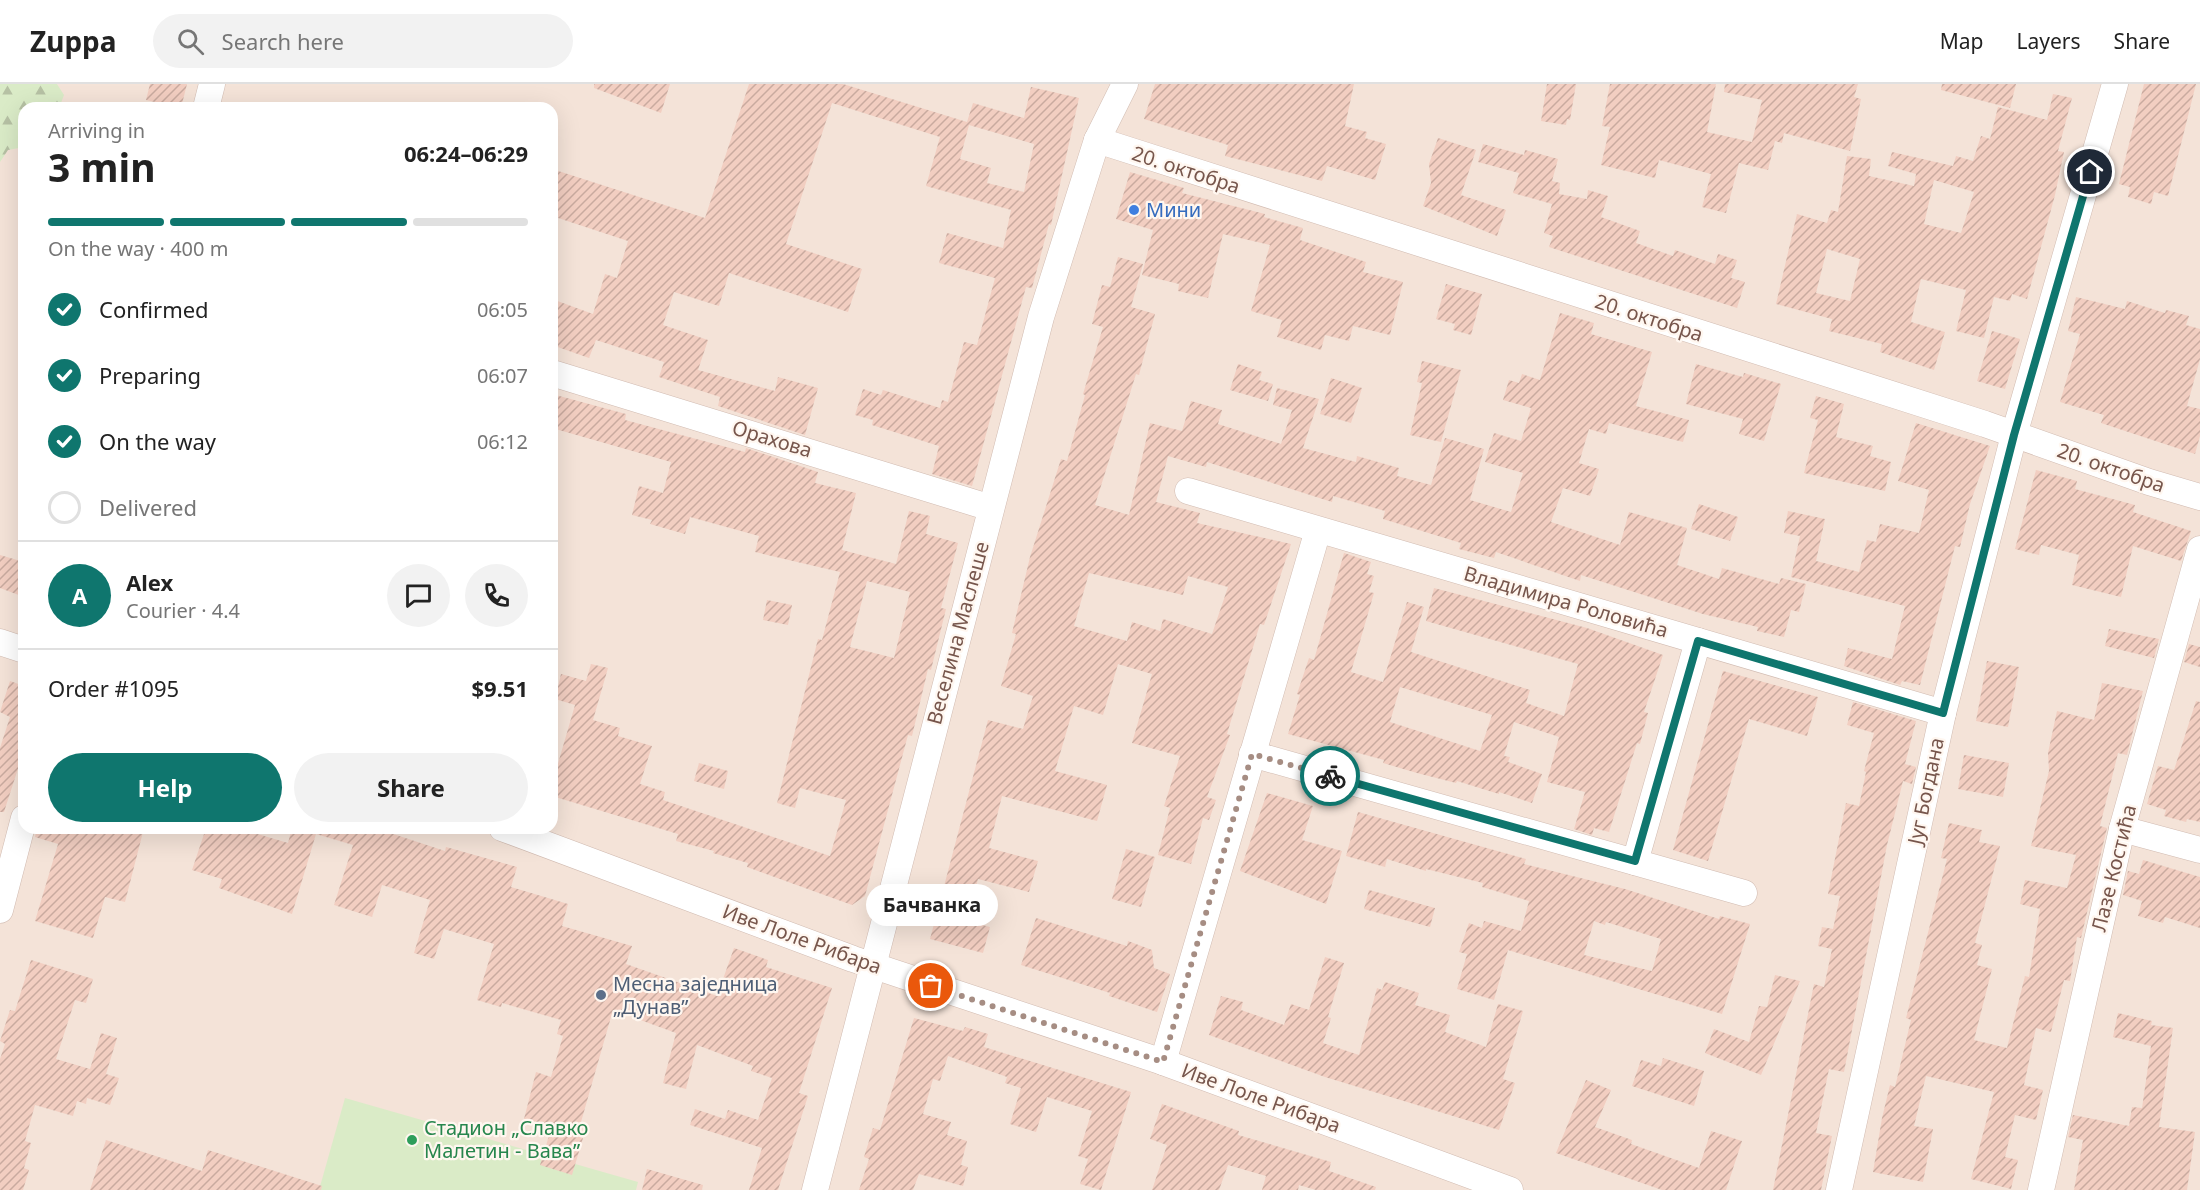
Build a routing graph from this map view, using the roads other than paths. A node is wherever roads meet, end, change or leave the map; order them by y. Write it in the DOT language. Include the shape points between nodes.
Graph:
graph roads {
  1 [pos="212,84"];
  2 [pos="1125,84"];
  3 [pos="2115,84"];
  4 [pos="208,102"];
  5 [pos="1097,140"];
  6 [pos="558,375"];
  7 [pos="2014,435"];
  8 [pos="1188,491"];
  9 [pos="2200,497"];
  10 [pos="991,508"];
  11 [pos="1318,530"];
  12 [pos="2200,549"];
  13 [pos="1698,641"];
  14 [pos="0,642"];
  15 [pos="18,648"];
  16 [pos="1943,713"];
  17 [pos="1252,754"];
  18 [pos="2122,829"];
  19 [pos="20,834"];
  20 [pos="518,834"];
  21 [pos="2200,850"];
  22 [pos="1635,861"];
  23 [pos="1744,893"];
  24 [pos="0,910"];
  25 [pos="873,966"];
  26 [pos="1163,1062"];
  27 [pos="815,1190"];
  28 [pos="1510,1190"];
  29 [pos="1839,1190"];
  30 [pos="2041,1190"];
  1 -- 4 [label="street"];
  2 -- 5 [label="street, Веселина Маслеше"];
  3 -- 7 [label="street, Југ Богдана"];
  5 -- 7 [label="street, 20. октобра"];
  5 -- 10 [label="street, Веселина Маслеше" via="1041,317"];
  6 -- 10 [label="street, Орахова"];
  7 -- 9 [label="street, 20. октобра"];
  7 -- 16 [label="street, Југ Богдана"];
  8 -- 11 [label="street, Владимира Роловића"];
  10 -- 25 [label="street, Веселина Маслеше"];
  11 -- 13 [label="street, Владимира Роловића"];
  11 -- 17 [label="street"];
  12 -- 18 [label="street, Лазе Костића"];
  13 -- 16 [label="street, Владимира Роловића"];
  13 -- 22 [label="street"];
  14 -- 15 [label="street"];
  16 -- 29 [label="street, Југ Богдана"];
  17 -- 22 [label="street"];
  17 -- 26 [label="street"];
  18 -- 21 [label="street"];
  18 -- 30 [label="street, Лазе Костића"];
  19 -- 24 [label="street"];
  20 -- 25 [label="street, Иве Лоле Рибара"];
  22 -- 23 [label="street"];
  25 -- 26 [label="street, Иве Лоле Рибара"];
  25 -- 27 [label="street, Веселина Маслеше"];
  26 -- 28 [label="street, Иве Лоле Рибара"];
}
